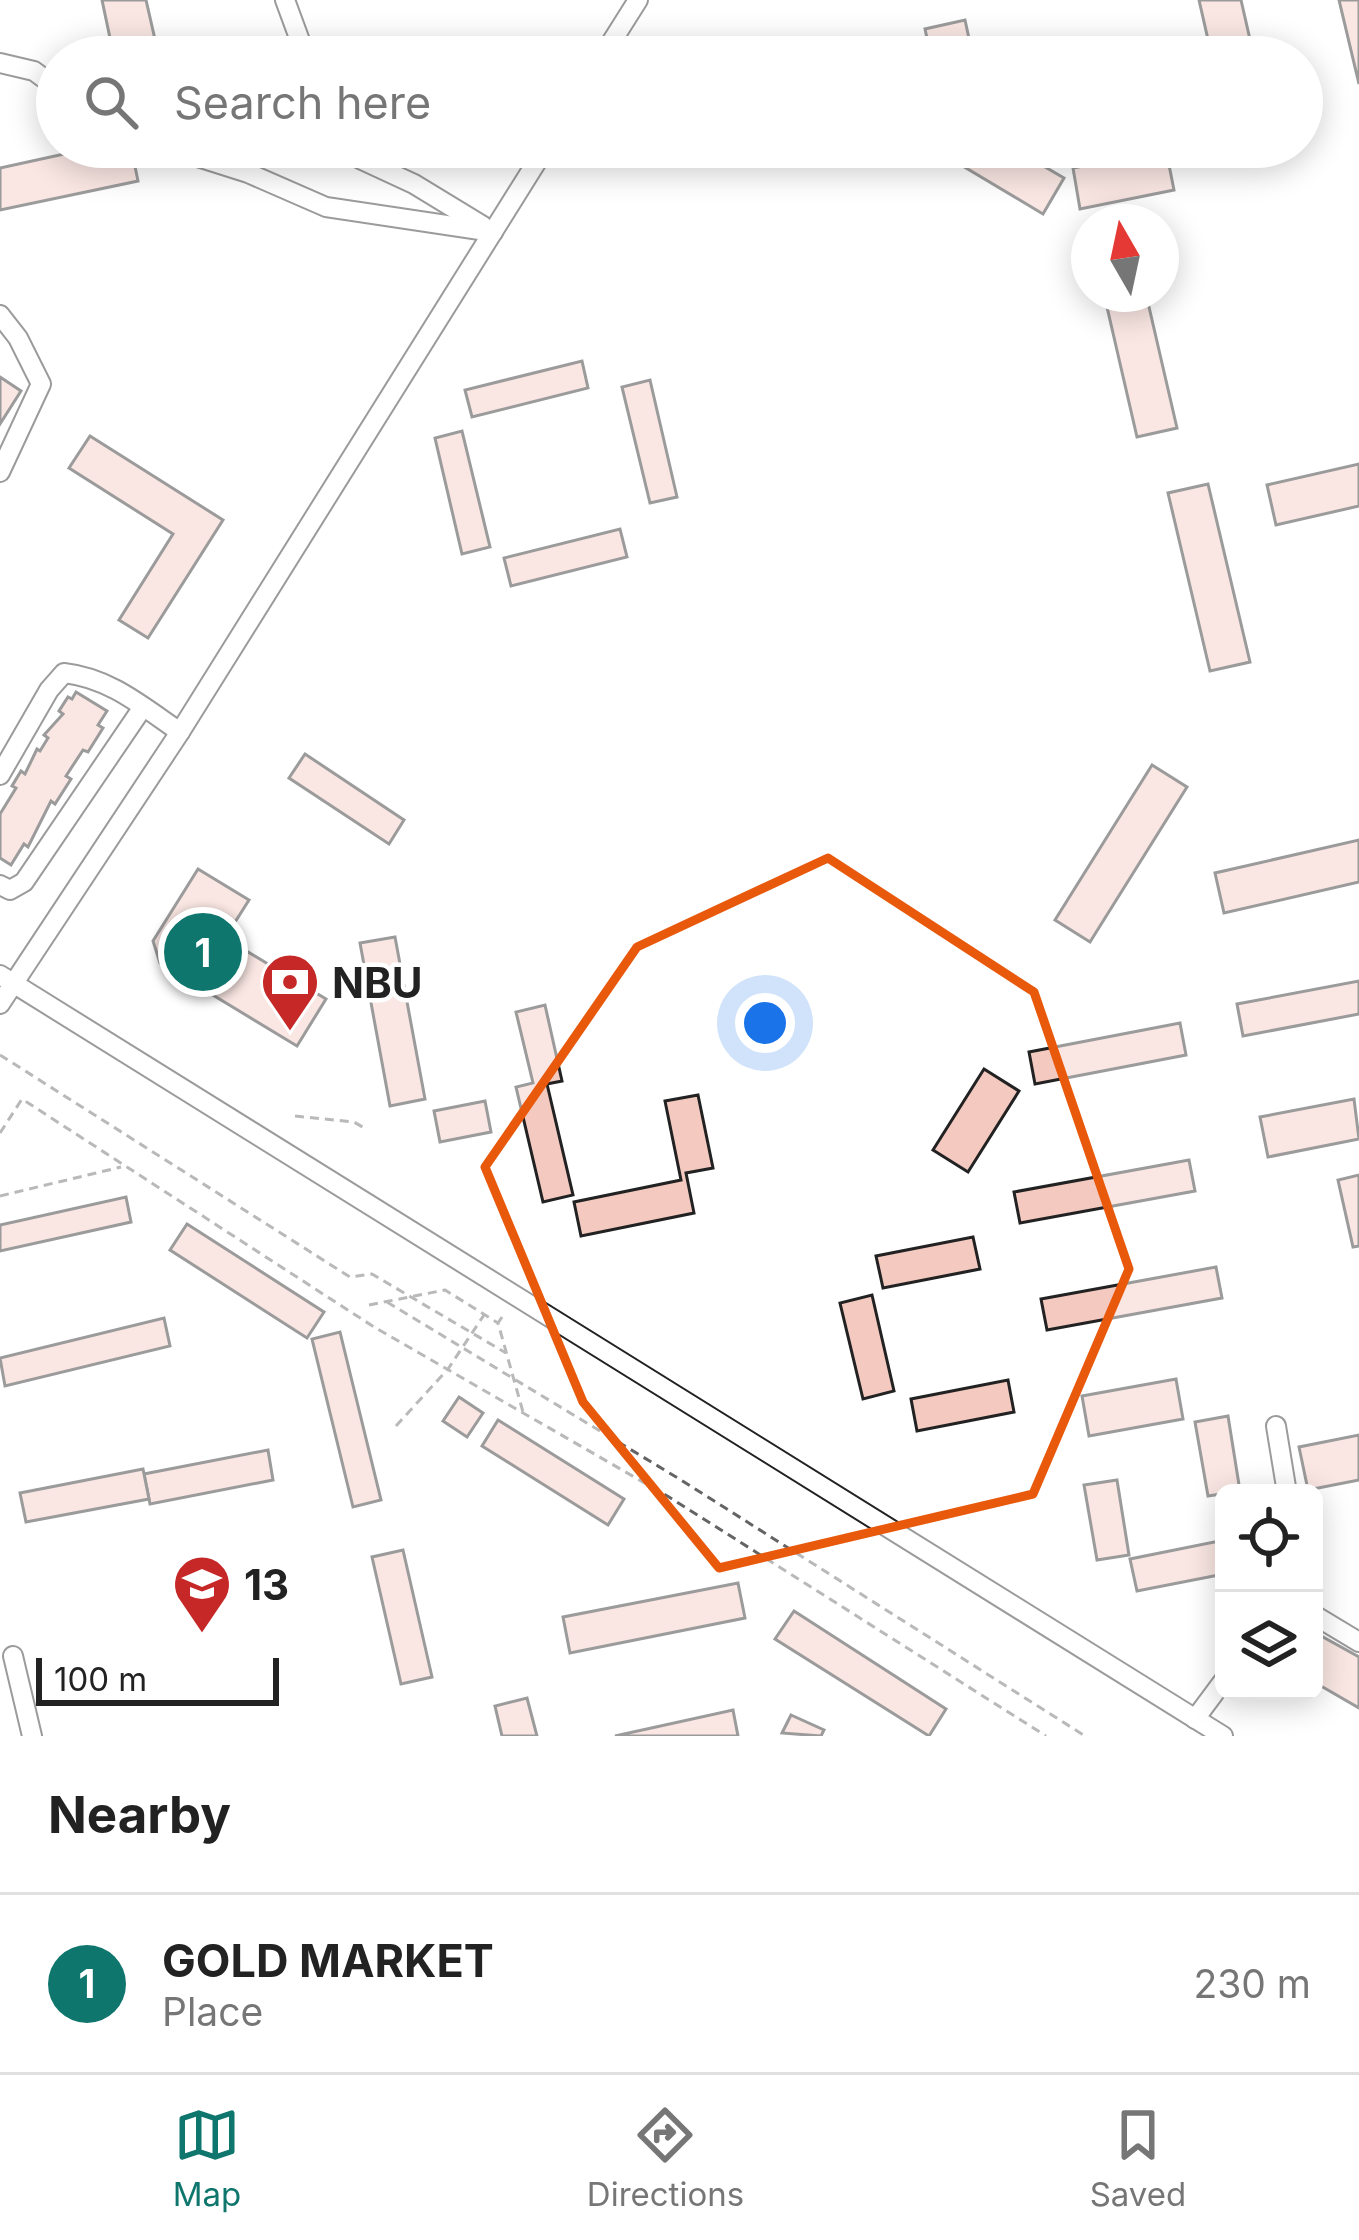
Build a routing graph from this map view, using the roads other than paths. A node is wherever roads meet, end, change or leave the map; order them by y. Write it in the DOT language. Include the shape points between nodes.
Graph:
graph roads {
  1 [pos="285,0"];
  2 [pos="638,0"];
  3 [pos="298,36"];
  4 [pos="615,36"];
  5 [pos="0,63"];
  6 [pos="36,72"];
  7 [pos="232,168"];
  8 [pos="379,168"];
  9 [pos="533,168"];
  10 [pos="493,232"];
  11 [pos="0,314"];
  12 [pos="0,472"];
  13 [pos="142,707"];
  14 [pos="180,732"];
  15 [pos="0,775"];
  16 [pos="0,884"];
  17 [pos="6,979"];
  18 [pos="0,1004"];
  19 [pos="1276,1426"];
  20 [pos="1286,1484"];
  21 [pos="1323,1621"];
  22 [pos="1359,1642"];
  23 [pos="14,1656"];
  24 [pos="1215,1692"];
  25 [pos="1195,1719"];
  26 [pos="32,1736"];
  27 [pos="1223,1736"];
  1 -- 3 [label="street"];
  2 -- 4 [label="street"];
  5 -- 6 [label="street"];
  7 -- 10 [label="street" via="326,207"];
  8 -- 10 [label="street"];
  9 -- 10 [label="street"];
  10 -- 14 [label="street"];
  11 -- 12 [label="street" via="41,384"];
  13 -- 14 [label="street"];
  13 -- 15 [label="street" via="100,681 64,673"];
  13 -- 16 [label="street" via="24,882 10,890"];
  14 -- 17 [label="street"];
  17 -- 18 [label="street"];
  17 -- 25 [label="street"];
  19 -- 20 [label="street"];
  21 -- 22 [label="street"];
  23 -- 26 [label="street"];
  24 -- 25 [label="street"];
  25 -- 27 [label="street"];
}
